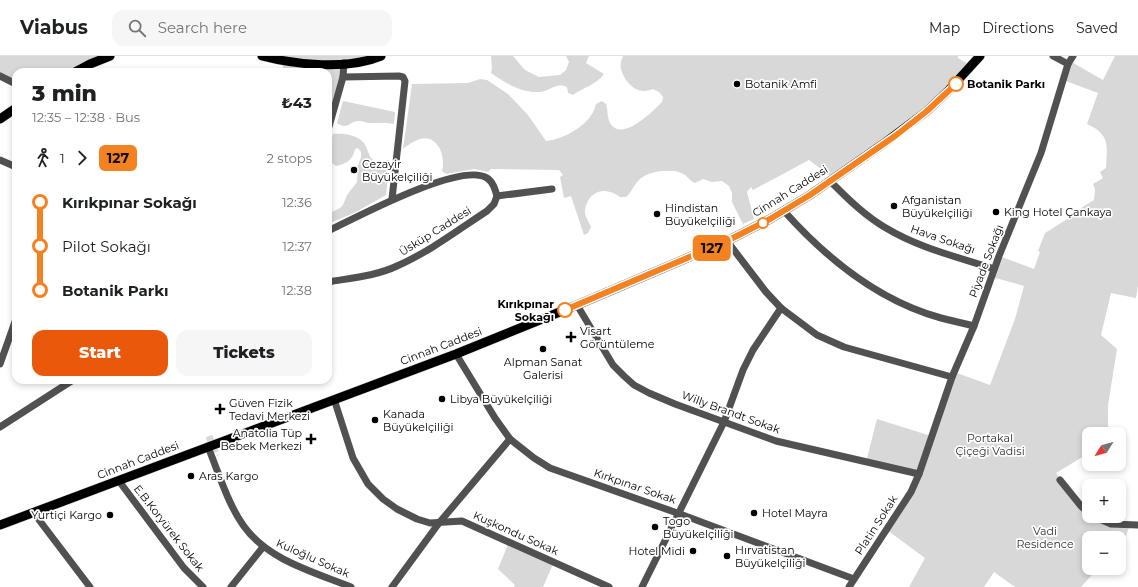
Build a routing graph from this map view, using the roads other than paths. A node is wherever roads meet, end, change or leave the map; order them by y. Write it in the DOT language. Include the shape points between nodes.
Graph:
graph roads {
  1 [pos="110,56"];
  2 [pos="262,56"];
  3 [pos="381,56"];
  4 [pos="980,56"];
  5 [pos="1053,56"];
  6 [pos="1073,56"];
  7 [pos="344,63"];
  8 [pos="1068,64"];
  9 [pos="82,68"];
  10 [pos="0,76"];
  11 [pos="343,77"];
  12 [pos="12,82"];
  13 [pos="12,111"];
  14 [pos="332,116"];
  15 [pos="0,119"];
  16 [pos="0,160"];
  17 [pos="12,165"];
  18 [pos="830,181"];
  19 [pos="552,188"];
  20 [pos="497,196"];
  21 [pos="392,199"];
  22 [pos="784,211"];
  23 [pos="332,229"];
  24 [pos="727,241"];
  25 [pos="994,269"];
  26 [pos="332,281"];
  27 [pos="577,305"];
  28 [pos="781,308"];
  29 [pos="974,326"];
  30 [pos="12,330"];
  31 [pos="456,354"];
  32 [pos="0,364"];
  33 [pos="952,377"];
  34 [pos="68,384"];
  35 [pos="334,400"];
  36 [pos="724,422"];
  37 [pos="0,427"];
  38 [pos="510,439"];
  39 [pos="208,447"];
  40 [pos="919,474"];
  41 [pos="1060,480"];
  42 [pos="119,481"];
  43 [pos="1082,507"];
  44 [pos="33,512"];
  45 [pos="680,514"];
  46 [pos="439,523"];
  47 [pos="1109,523"];
  48 [pos="0,525"];
  49 [pos="1138,525"];
  50 [pos="264,547"];
  51 [pos="854,579"];
  52 [pos="90,587"];
  53 [pos="203,587"];
  54 [pos="231,587"];
  55 [pos="351,587"];
  56 [pos="392,587"];
  57 [pos="609,587"];
  58 [pos="642,587"];
  59 [pos="849,587"];
  1 -- 9 [label="main road"];
  2 -- 7 [label="main road" via="296,64"];
  3 -- 7 [label="main road"];
  4 -- 18 [label="main road, Cinnah Caddesi" via="927,111"];
  5 -- 8 [label="street"];
  6 -- 8 [label="street, Piyade Sokağı"];
  7 -- 11 [label="street"];
  8 -- 25 [label="street, Piyade Sokağı" via="1041,153"];
  10 -- 12 [label="street"];
  11 -- 14 [label="street"];
  11 -- 21 [label="street" via="399,76 405,81"];
  13 -- 15 [label="main road"];
  16 -- 17 [label="street"];
  18 -- 22 [label="main road, Cinnah Caddesi"];
  18 -- 25 [label="street, Hava Sokağı" via="849,200 886,228 907,240"];
  19 -- 20 [label="street"];
  20 -- 21 [label="street" via="492,183 486,177 473,175 449,179"];
  20 -- 26 [label="street, Üsküp Caddesi" via="487,211 397,267"];
  21 -- 23 [label="street"];
  22 -- 24 [label="main road, Cinnah Caddesi"];
  22 -- 29 [label="street" via="823,251 880,292 918,310"];
  24 -- 27 [label="main road, Cinnah Caddesi"];
  24 -- 28 [label="street"];
  25 -- 29 [label="street, Piyade Sokağı"];
  27 -- 31 [label="main road, Cinnah Caddesi"];
  27 -- 36 [label="street, Willy Brandt Sokak" via="613,365 629,381 649,393"];
  28 -- 33 [label="street" via="817,335 844,347"];
  28 -- 36 [label="street" via="753,350"];
  29 -- 33 [label="street, Piyade Sokağı"];
  30 -- 32 [label="street"];
  31 -- 35 [label="main road, Cinnah Caddesi"];
  31 -- 38 [label="street, Kırkpınar Sokak"];
  33 -- 40 [label="street, Piyade Sokağı"];
  34 -- 37 [label="street"];
  35 -- 39 [label="main road, Cinnah Caddesi"];
  35 -- 46 [label="street, Kuşkondu Sokak" via="353,458 368,484 397,509 417,519"];
  36 -- 40 [label="street, Willy Brandt Sokak" via="776,441"];
  36 -- 45 [label="street"];
  38 -- 45 [label="street, Kırkpınar Sokak" via="550,468"];
  38 -- 46 [label="street"];
  39 -- 42 [label="main road, Cinnah Caddesi"];
  39 -- 50 [label="street, Kuloğlu Sokak" via="235,512 253,538"];
  40 -- 51 [label="street, Platin Sokak" via="911,492"];
  41 -- 43 [label="street"];
  42 -- 44 [label="main road, Cinnah Caddesi"];
  42 -- 53 [label="street, E.B.Koryürek Sokak" via="184,568"];
  44 -- 48 [label="main road, Cinnah Caddesi"];
  44 -- 52 [label="street"];
  45 -- 51 [label="street, Kırkpınar Sokak"];
  45 -- 58 [label="street"];
  46 -- 56 [label="street"];
  46 -- 57 [label="street, Kuşkondu Sokak" via="462,522"];
  47 -- 49 [label="street"];
  50 -- 54 [label="street"];
  50 -- 55 [label="street, Kuloğlu Sokak" via="295,564"];
  51 -- 59 [label="street, Platin Sokak"];
}
